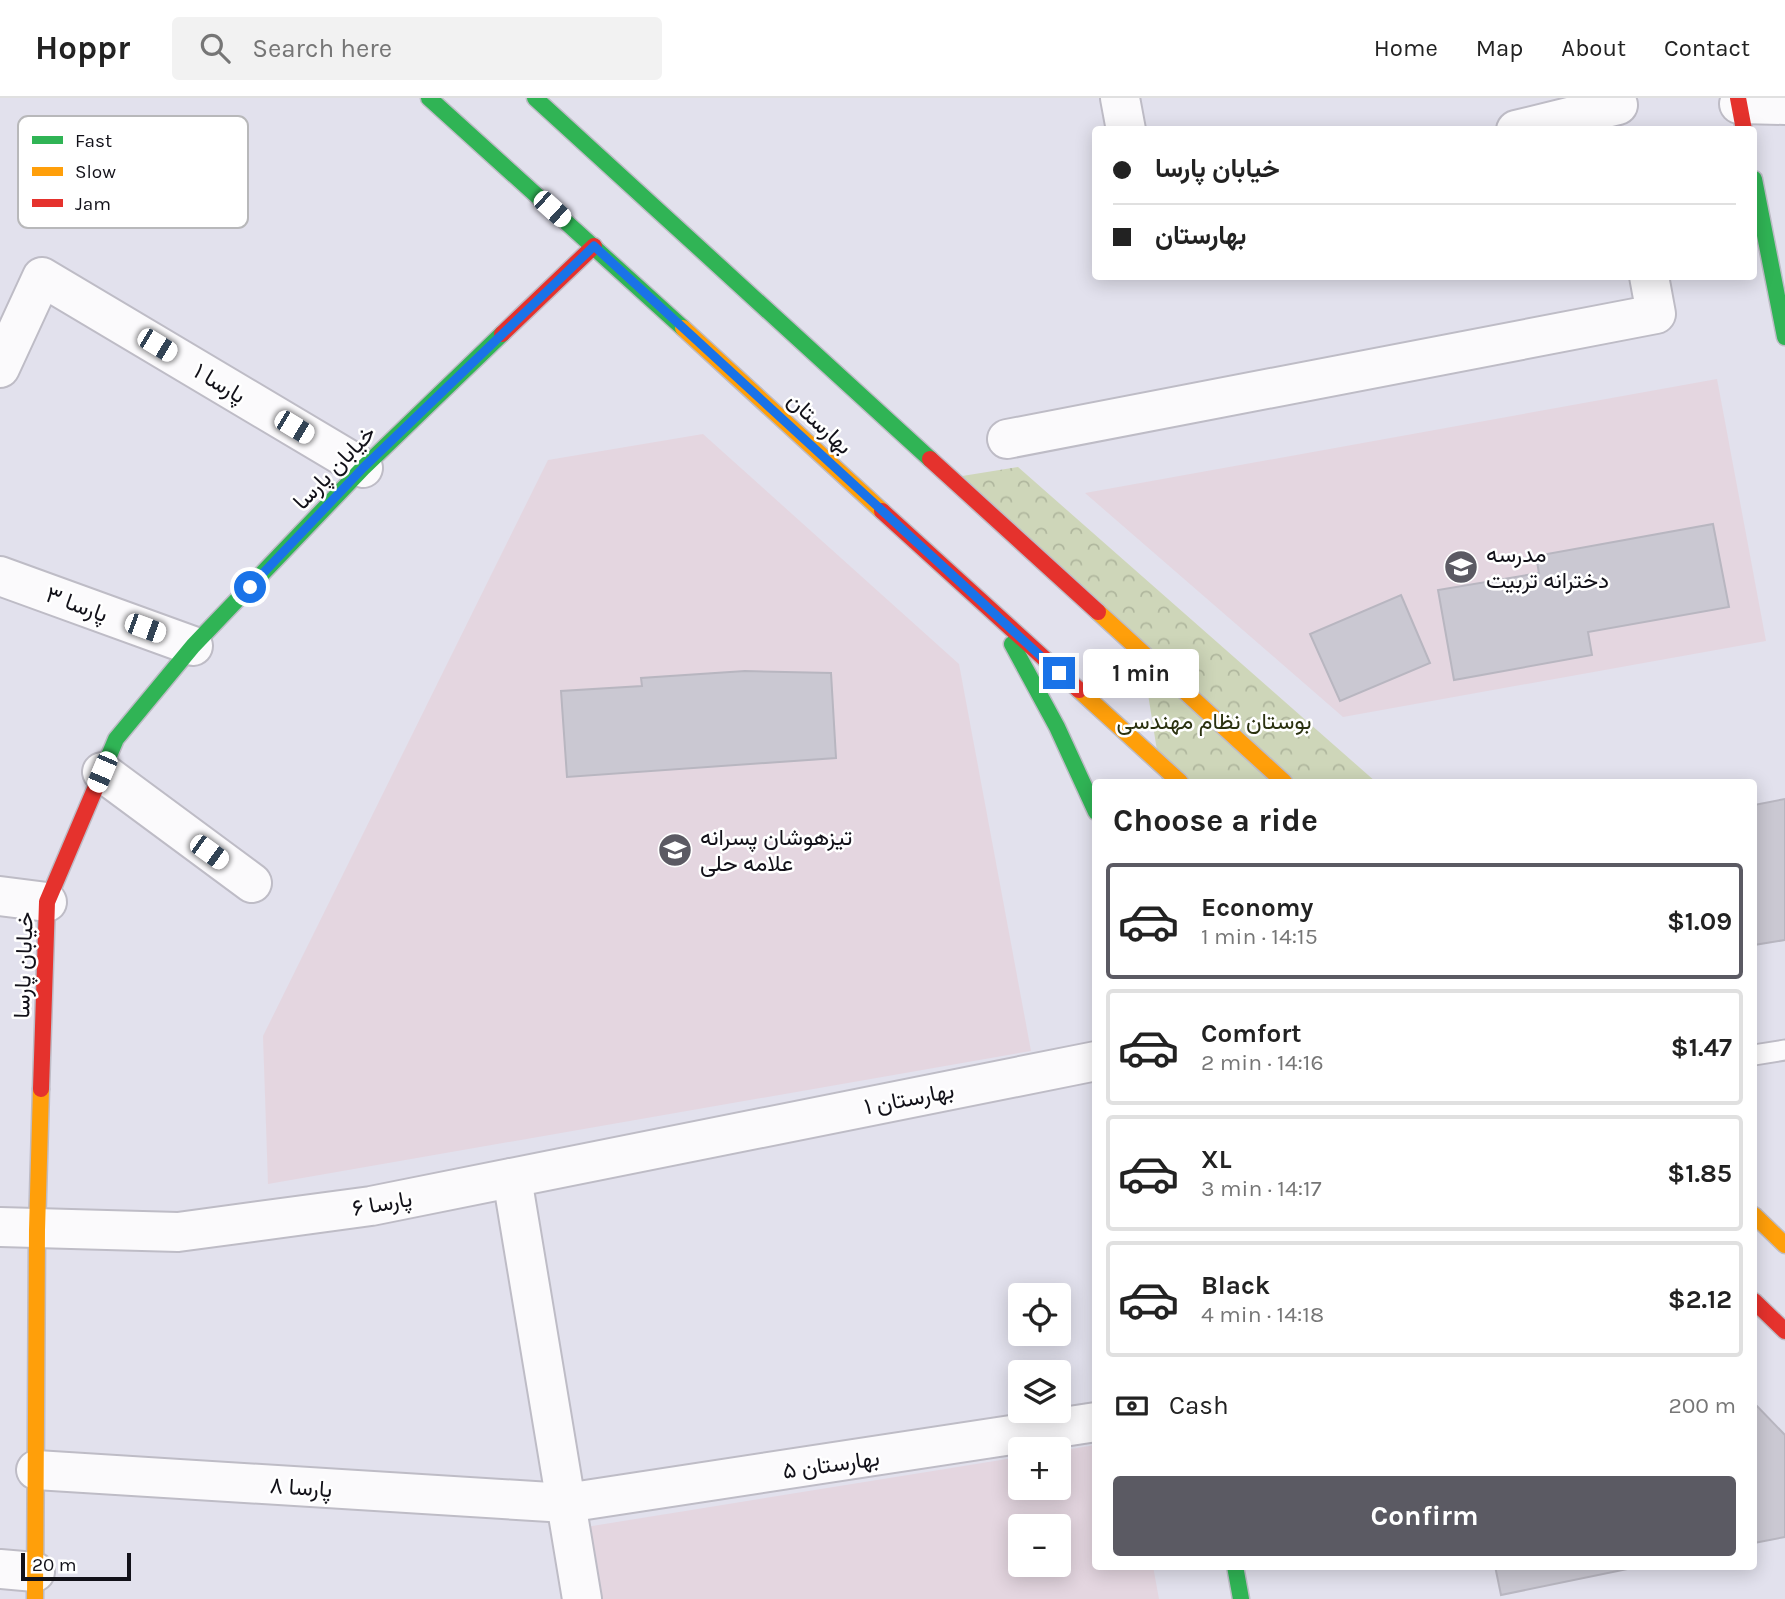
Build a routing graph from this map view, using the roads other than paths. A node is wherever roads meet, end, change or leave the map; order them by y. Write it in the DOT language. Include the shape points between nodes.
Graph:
graph roads {
  1 [pos="429,98"];
  2 [pos="535,98"];
  3 [pos="1120,98"];
  4 [pos="1785,105"];
  5 [pos="1619,111"];
  6 [pos="1740,111"];
  7 [pos="1125,126"];
  8 [pos="1538,126"];
  9 [pos="1757,194"];
  10 [pos="594,246"];
  11 [pos="1650,280"];
  12 [pos="1785,337"];
  13 [pos="0,369"];
  14 [pos="1007,439"];
  15 [pos="363,468"];
  16 [pos="0,576"];
  17 [pos="998,618"];
  18 [pos="193,646"];
  19 [pos="102,772"];
  20 [pos="1177,779"];
  21 [pos="1281,779"];
  22 [pos="1092,804"];
  23 [pos="252,883"];
  24 [pos="0,896"];
  25 [pos="47,902"];
  26 [pos="1785,1050"];
  27 [pos="1757,1055"];
  28 [pos="1092,1062"];
  29 [pos="723,1136"];
  30 [pos="512,1178"];
  31 [pos="1757,1208"];
  32 [pos="18,1228"];
  33 [pos="1785,1245"];
  34 [pos="1757,1304"];
  35 [pos="1785,1331"];
  36 [pos="1092,1423"];
  37 [pos="36,1470"];
  38 [pos="566,1503"];
  39 [pos="1236,1570"];
  40 [pos="24,1580"];
  41 [pos="582,1599"];
  42 [pos="1241,1599"];
  1 -- 10 [label="street, بهارستان"];
  2 -- 21 [label="street, بهارستان"];
  3 -- 7 [label="street"];
  4 -- 6 [label="street"];
  5 -- 8 [label="street"];
  9 -- 12 [label="street"];
  10 -- 15 [label="street, خیابان پارسا"];
  10 -- 17 [label="street, بهارستان"];
  11 -- 14 [label="street" via="1656,314"];
  13 -- 15 [label="street, پارسا ۱" via="42,277"];
  15 -- 18 [label="street, خیابان پارسا"];
  16 -- 18 [label="street, پارسا ۳"];
  17 -- 20 [label="street, بهارستان"];
  17 -- 22 [label="street" via="1057,727"];
  18 -- 19 [label="street, خیابان پارسا" via="116,739"];
  19 -- 23 [label="street"];
  19 -- 25 [label="street, خیابان پارسا"];
  24 -- 25 [label="street"];
  25 -- 32 [label="street, خیابان پارسا"];
  26 -- 27 [label="lane"];
  28 -- 29 [label="street, بهارستان ۱"];
  29 -- 30 [label="street, پارسا ۶"];
  30 -- 32 [label="street, پارسا ۶" via="372,1206 178,1232"];
  30 -- 38 [label="street"];
  31 -- 33 [label="street"];
  32 -- 37 [label="street, خیابان پارسا"];
  34 -- 35 [label="street"];
  36 -- 38 [label="street, بهارستان ۵"];
  37 -- 38 [label="street, ۸ پارسا"];
  37 -- 40 [label="street, خیابان پارسا"];
  38 -- 41 [label="street"];
  39 -- 42 [label="street"];
}
